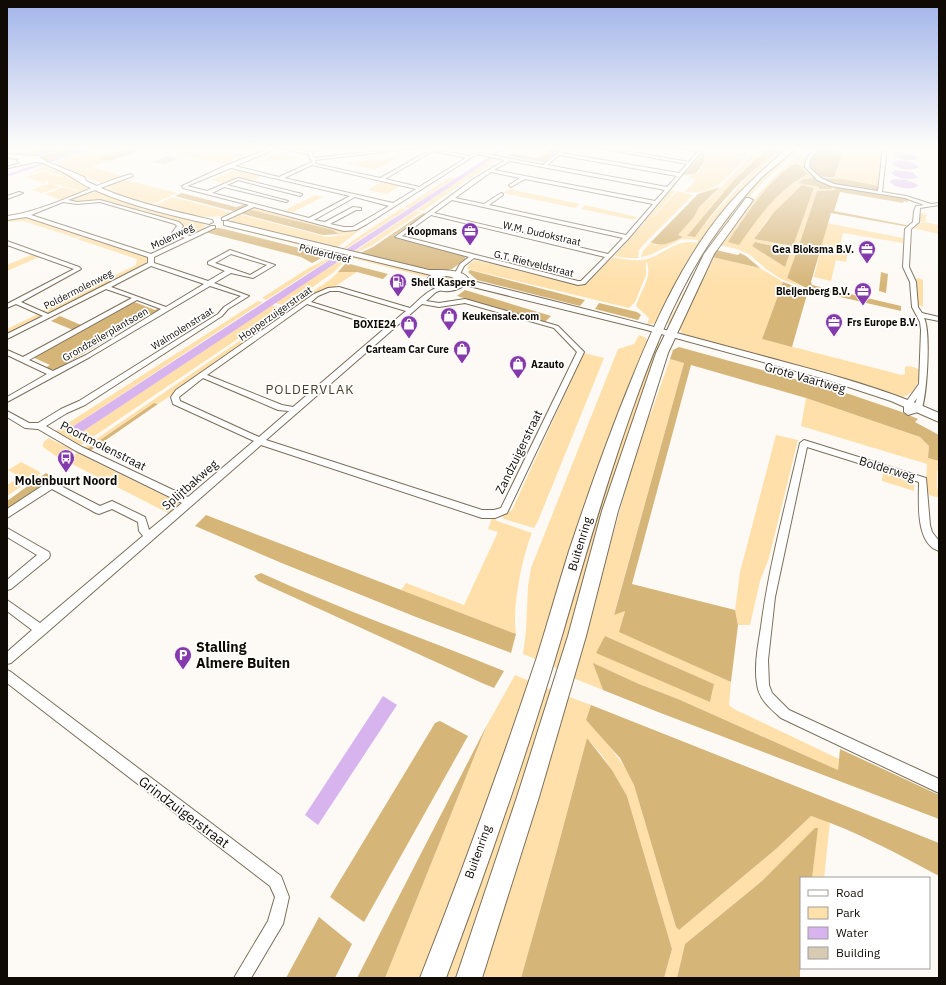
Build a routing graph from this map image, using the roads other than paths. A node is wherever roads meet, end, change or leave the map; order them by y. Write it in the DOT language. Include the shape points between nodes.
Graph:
graph roads {
  1 [pos="21,193"];
  2 [pos="82,193"];
  3 [pos="111,193"];
  4 [pos="207,193"];
  5 [pos="253,193"];
  6 [pos="298,193"];
  7 [pos="342,193"];
  8 [pos="411,193"];
  9 [pos="457,193"];
  10 [pos="600,193"];
  11 [pos="665,193"];
  12 [pos="743,193"];
  13 [pos="755,193"];
  14 [pos="880,193"];
  15 [pos="501,194"];
  16 [pos="354,196"];
  17 [pos="7,198"];
  18 [pos="450,198"];
  19 [pos="63,200"];
  20 [pos="374,200"];
  21 [pos="286,201"];
  22 [pos="656,204"];
  23 [pos="939,204"];
  24 [pos="253,205"];
  25 [pos="393,205"];
  26 [pos="930,205"];
  27 [pos="485,206"];
  28 [pos="270,210"];
  29 [pos="430,214"];
  30 [pos="26,215"];
  31 [pos="7,217"];
  32 [pos="310,220"];
  33 [pos="218,223"];
  34 [pos="326,224"];
  35 [pos="188,237"];
  36 [pos="627,237"];
  37 [pos="7,243"];
  38 [pos="609,256"];
  39 [pos="472,257"];
  40 [pos="151,260"];
  41 [pos="230,271"];
  42 [pos="432,276"];
  43 [pos="458,276"];
  44 [pos="209,283"];
  45 [pos="106,287"];
  46 [pos="438,289"];
  47 [pos="137,298"];
  48 [pos="16,302"];
  49 [pos="306,302"];
  50 [pos="422,302"];
  51 [pos="7,306"];
  52 [pos="166,309"];
  53 [pos="411,310"];
  54 [pos="920,315"];
  55 [pos="48,316"];
  56 [pos="939,319"];
  57 [pos="390,329"];
  58 [pos="663,335"];
  59 [pos="7,336"];
  60 [pos="7,352"];
  61 [pos="22,360"];
  62 [pos="53,374"];
  63 [pos="202,375"];
  64 [pos="7,400"];
  65 [pos="911,409"];
  66 [pos="295,411"];
  67 [pos="7,414"];
  68 [pos="939,418"];
  69 [pos="40,426"];
  70 [pos="939,426"];
  71 [pos="260,441"];
  72 [pos="189,502"];
  73 [pos="7,514"];
  74 [pos="7,532"];
  75 [pos="150,536"];
  76 [pos="939,547"];
  77 [pos="7,586"];
  78 [pos="7,605"];
  79 [pos="41,630"];
  80 [pos="7,659"];
  81 [pos="7,676"];
  82 [pos="939,786"];
  83 [pos="242,978"];
  84 [pos="432,978"];
  85 [pos="469,978"];
  1 -- 17 [label="street"];
  2 -- 19 [label="street"];
  3 -- 33 [label="main road, Polderdreef" via="149,206"];
  4 -- 24 [label="street"];
  5 -- 21 [label="street"];
  6 -- 21 [label="street" via="302,194"];
  7 -- 16 [label="street"];
  8 -- 25 [label="street"];
  9 -- 18 [label="street"];
  10 -- 22 [label="street"];
  11 -- 22 [label="street, G.T. Rietveldstraat"];
  12 -- 58 [label="highway, Buitenring" via="694,257"];
  13 -- 58 [label="highway, Buitenring" via="709,254"];
  14 -- 26 [label="street" via="916,199"];
  15 -- 27 [label="street"];
  16 -- 20 [label="street"];
  16 -- 32 [label="street"];
  18 -- 27 [label="street"];
  18 -- 29 [label="street"];
  19 -- 30 [label="street"];
  19 -- 35 [label="street" via="77,203 100,201 137,211 177,223 180,226 175,233"];
  20 -- 25 [label="street"];
  20 -- 34 [label="street"];
  21 -- 28 [label="street"];
  22 -- 36 [label="street, G.T. Rietveldstraat"];
  23 -- 26 [label="street"];
  24 -- 28 [label="street"];
  24 -- 33 [label="street, Molenweg"];
  25 -- 34 [label="street" via="354,229 346,230"];
  26 -- 54 [label="street" via="918,207 916,222 908,229 906,237 906,267 913,282 915,307"];
  27 -- 36 [label="street"];
  28 -- 32 [label="street"];
  29 -- 38 [label="street, W.M. Dudokstraat" via="595,255 598,253"];
  29 -- 39 [label="street" via="398,237"];
  30 -- 31 [label="street"];
  30 -- 40 [label="street, Walmolenstraat"];
  32 -- 34 [label="street"];
  33 -- 35 [label="street, Molenweg"];
  33 -- 42 [label="main road, Polderdreef"];
  35 -- 40 [label="street, Molenweg"];
  36 -- 38 [label="street, G.T. Rietveldstraat"];
  37 -- 48 [label="street" via="77,268 76,271 27,293"];
  38 -- 39 [label="street, G.T. Rietveldstraat" via="583,283"];
  39 -- 43 [label="street"];
  40 -- 44 [label="street, Walmolenstraat"];
  40 -- 45 [label="street, Poldermolenweg"];
  41 -- 41 [label="street" via="251,276 272,265 230,252 210,263"];
  41 -- 44 [label="street, Grondzeilerplantsoen"];
  42 -- 43 [label="main road"];
  42 -- 46 [label="main road" via="432,284"];
  43 -- 46 [label="main road"];
  43 -- 58 [label="main road" via="484,286"];
  43 -- 58 [label="main road" via="536,304"];
  44 -- 52 [label="street, Grondzeilerplantsoen"];
  44 -- 69 [label="street, Walmolenstraat" via="246,296 194,332"];
  45 -- 47 [label="street, Grondzeilerplantsoen"];
  45 -- 55 [label="street, Poldermolenweg"];
  46 -- 50 [label="street, Splijtbakweg"];
  47 -- 52 [label="street, Grondzeilerplantsoen"];
  47 -- 61 [label="street, Grondzeilerplantsoen"];
  48 -- 51 [label="street"];
  48 -- 55 [label="street"];
  49 -- 53 [label="street, Hopperzuigerstraat" via="333,289"];
  49 -- 57 [label="street"];
  49 -- 63 [label="street, Hopperzuigerstraat"];
  50 -- 53 [label="street, Splijtbakweg"];
  50 -- 71 [label="street, Zandzuigerstraat" via="440,305 465,301 556,327 581,352 504,510 495,514 482,514"];
  52 -- 62 [label="street, Grondzeilerplantsoen"];
  53 -- 57 [label="street, Splijtbakweg"];
  54 -- 56 [label="street"];
  54 -- 65 [label="street" via="924,330 923,384"];
  55 -- 59 [label="street, Poldermolenweg"];
  57 -- 66 [label="street, Splijtbakweg"];
  58 -- 65 [label="main road, Grote Vaartweg"];
  58 -- 84 [label="highway, Buitenring" via="637,379 596,494 543,664"];
  58 -- 85 [label="highway, Buitenring" via="610,511 577,636"];
  60 -- 61 [label="street, Grondzeilerplantsoen"];
  61 -- 62 [label="street, Grondzeilerplantsoen"];
  62 -- 64 [label="street, Grondzeilerplantsoen"];
  63 -- 66 [label="street" via="281,408"];
  63 -- 71 [label="street, Hopperzuigerstraat" via="179,392 175,397 176,402"];
  65 -- 68 [label="main road, Grote Vaartweg"];
  65 -- 70 [label="main road, Grote Vaartweg"];
  66 -- 71 [label="street, Splijtbakweg"];
  67 -- 69 [label="street, Poortmolenstraat" via="28,426"];
  69 -- 72 [label="street, Poortmolenstraat" via="79,449"];
  71 -- 72 [label="street, Splijtbakweg"];
  72 -- 75 [label="street, Splijtbakweg"];
  73 -- 75 [label="street" via="53,485 99,510 112,504 142,520 144,531"];
  74 -- 77 [label="street" via="46,555"];
  75 -- 79 [label="street, Splijtbakweg"];
  76 -- 82 [label="street, Bolderweg" via="925,532 924,480 804,443 770,597 762,660 763,685 767,697 784,714"];
  78 -- 79 [label="street"];
  79 -- 80 [label="street, Splijtbakweg"];
  81 -- 83 [label="street, Grindzuigerstraat" via="276,881 282,897 275,924"];
}
